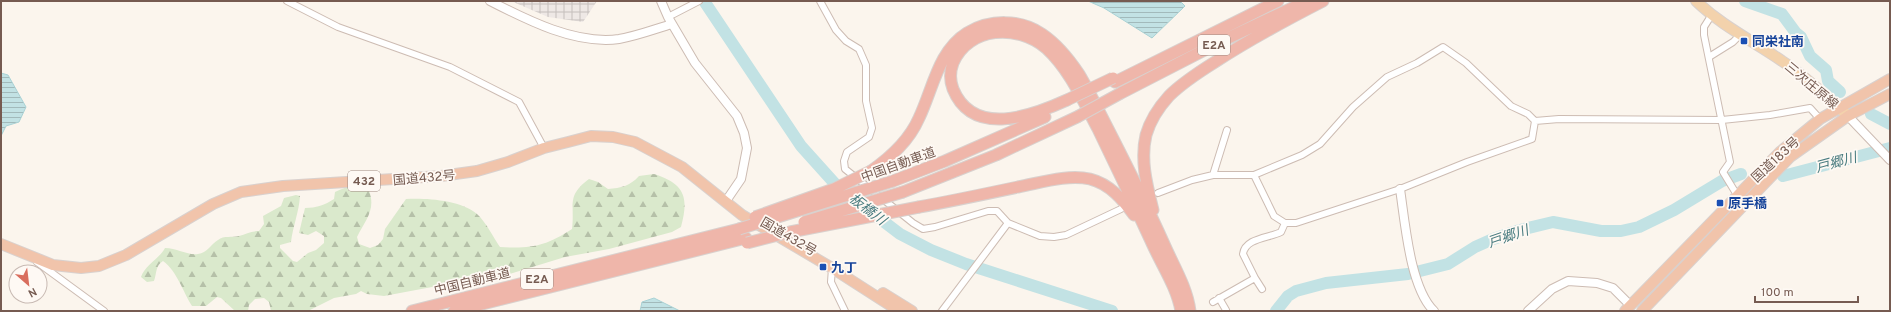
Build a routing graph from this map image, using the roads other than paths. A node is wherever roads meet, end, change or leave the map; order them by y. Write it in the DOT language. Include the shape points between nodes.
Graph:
graph roads {
  1 [pos="287,1"];
  2 [pos="490,1"];
  3 [pos="662,1"];
  4 [pos="699,1"];
  5 [pos="820,1"];
  6 [pos="1278,1"];
  7 [pos="1308,1"];
  8 [pos="1323,1"];
  9 [pos="1696,1"];
  10 [pos="1711,16"];
  11 [pos="670,20"];
  12 [pos="1740,35"];
  13 [pos="1709,57"];
  14 [pos="1890,79"];
  15 [pos="1890,94"];
  16 [pos="1069,103"];
  17 [pos="1839,108"];
  18 [pos="1848,116"];
  19 [pos="1820,119"];
  20 [pos="1722,120"];
  21 [pos="1535,121"];
  22 [pos="1227,130"];
  23 [pos="544,148"];
  24 [pos="1890,160"];
  25 [pos="1213,175"];
  26 [pos="1254,175"];
  27 [pos="1400,189"];
  28 [pos="1158,193"];
  29 [pos="1737,195"];
  30 [pos="726,201"];
  31 [pos="1122,210"];
  32 [pos="1008,223"];
  33 [pos="1285,223"];
  34 [pos="738,226"];
  35 [pos="1155,237"];
  36 [pos="746,241"];
  37 [pos="1,244"];
  38 [pos="28,255"];
  39 [pos="832,268"];
  40 [pos="1255,278"];
  41 [pos="1262,289"];
  42 [pos="1220,298"];
  43 [pos="1213,302"];
  44 [pos="1628,308"];
  45 [pos="1184,310"];
  46 [pos="1226,310"];
  47 [pos="104,311"];
  48 [pos="412,311"];
  49 [pos="454,311"];
  50 [pos="845,311"];
  51 [pos="899,311"];
  52 [pos="912,311"];
  53 [pos="942,311"];
  54 [pos="1434,311"];
  55 [pos="1528,311"];
  56 [pos="1642,311"];
  1 -- 23 [label="street" via="338,28 450,67 519,102"];
  2 -- 11 [label="street" via="525,19 575,36 590,38 618,39"];
  3 -- 11 [label="street"];
  4 -- 11 [label="street"];
  5 -- 32 [label="street" via="836,30 846,41 859,49 866,65 866,101 872,128 869,137 847,152 845,170 913,224 923,229 988,211 997,211"];
  6 -- 16 [label="highway, 中国自動車道 / E2A"];
  7 -- 36 [label="highway, 中国自動車道 / E2A, bridge" via="1224,40 1077,117 990,158 862,206"];
  8 -- 35 [label="highway" via="1276,24 1201,71 1169,96 1158,110 1146,135 1144,160"];
  9 -- 10 [label="main road, 三次庄原線"];
  10 -- 12 [label="main road, 三次庄原線"];
  10 -- 13 [label="street" via="1704,27"];
  11 -- 30 [label="street" via="695,63 737,116 744,133 747,148 741,179"];
  12 -- 13 [label="street"];
  12 -- 17 [label="main road, 三次庄原線" via="1813,83"];
  13 -- 20 [label="street"];
  14 -- 17 [label="highway, 国道183号"];
  15 -- 18 [label="highway, 国道183号"];
  16 -- 34 [label="highway, 中国自動車道 / E2A, bridge" via="994,140 893,182"];
  16 -- 35 [label="highway" via="1032,115 1000,120 975,114 964,107 956,97 952,87 952,67 956,57 972,40 993,32 1015,33 1044,47 1063,67 1076,86"];
  17 -- 18 [label="main road, 三次庄原線"];
  17 -- 19 [label="highway, 国道183号"];
  18 -- 24 [label="street"];
  18 -- 56 [label="highway, 国道183号" via="1790,157"];
  19 -- 20 [label="street" via="1810,108"];
  19 -- 29 [label="highway, 国道183号" via="1780,152"];
  20 -- 21 [label="street"];
  20 -- 29 [label="street" via="1730,162 1723,172"];
  21 -- 26 [label="street" via="1528,114 1511,106 1466,63 1443,47 1387,77 1353,107 1320,144 1302,155"];
  21 -- 27 [label="street" via="1532,139"];
  22 -- 25 [label="street"];
  23 -- 30 [label="highway, 国道432号 / 432" via="591,136 635,142 682,167"];
  23 -- 38 [label="highway, 国道432号 / 432" via="476,171 441,176 283,186 241,192 213,204 126,255 99,266 82,268 53,265"];
  25 -- 26 [label="street"];
  25 -- 28 [label="street"];
  26 -- 33 [label="street" via="1274,216"];
  27 -- 33 [label="street" via="1296,223"];
  27 -- 54 [label="street" via="1418,286 1426,304"];
  29 -- 44 [label="highway, 国道183号"];
  30 -- 39 [label="highway, 国道432号 / 432" via="742,215"];
  30 -- 52 [label="highway, 国道432号 / 432" via="838,264"];
  31 -- 32 [label="street" via="1066,235 1054,237 1040,236"];
  32 -- 53 [label="street"];
  33 -- 40 [label="street" via="1281,232 1252,242 1244,250 1243,254"];
  34 -- 35 [label="highway, bridge" via="834,189 871,171 892,155 910,134 922,113 941,62 957,41 967,33 990,24 1016,24 1041,34 1052,42 1078,73 1123,158"];
  34 -- 48 [label="highway, 中国自動車道 / E2A"];
  35 -- 36 [label="highway, bridge" via="1110,189 1091,179 1067,179"];
  35 -- 45 [label="highway" via="1184,287"];
  36 -- 49 [label="highway, 中国自動車道 / E2A"];
  37 -- 38 [label="highway, 国道432号 / 432"];
  38 -- 47 [label="street"];
  39 -- 50 [label="street" via="831,282"];
  39 -- 51 [label="highway, 国道432号 / 432"];
  40 -- 41 [label="street"];
  40 -- 42 [label="street"];
  42 -- 43 [label="street"];
  42 -- 46 [label="street"];
  44 -- 55 [label="street" via="1613,288 1597,283 1568,282 1552,289"];
}
